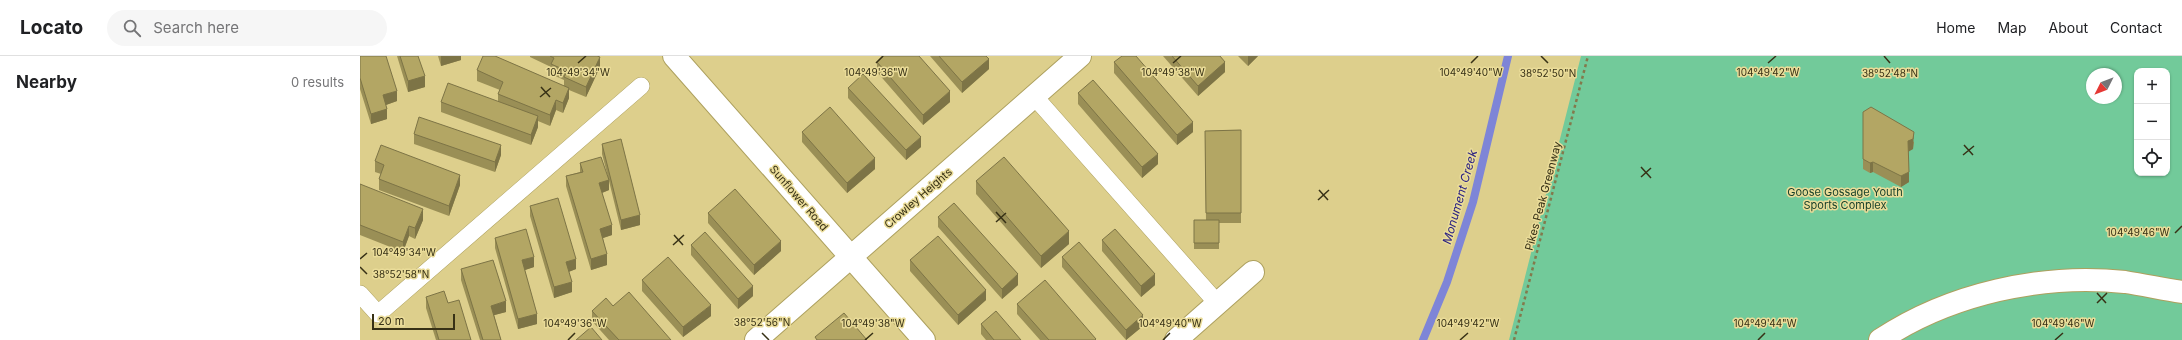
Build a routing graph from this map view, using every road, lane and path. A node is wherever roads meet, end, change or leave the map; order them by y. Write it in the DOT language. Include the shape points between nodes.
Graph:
graph roads {
  1 [pos="674,56"];
  2 [pos="1080,56"];
  3 [pos="1588,56"];
  4 [pos="641,86"];
  5 [pos="1034,96"];
  6 [pos="850,257"];
  7 [pos="1253,272"];
  8 [pos="2182,292"];
  9 [pos="360,294"];
  10 [pos="1218,304"];
  11 [pos="756,340"];
  12 [pos="924,340"];
  13 [pos="1176,340"];
  14 [pos="1514,340"];
  15 [pos="1880,340"];
  1 -- 6 [label="street, Sunflower Road"];
  2 -- 5 [label="street, Crowley Heights"];
  3 -- 14 [label="path, Pikes Peak Greenway"];
  4 -- 9 [label="lane" via="378,314"];
  5 -- 6 [label="street, Crowley Heights"];
  5 -- 10 [label="lane"];
  6 -- 11 [label="street, Crowley Heights"];
  6 -- 12 [label="street, Sunflower Road"];
  7 -- 10 [label="street"];
  8 -- 15 [label="street" via="2124,282 2041,283 1996,291 1956,302 1923,316"];
  10 -- 13 [label="street"];
}
